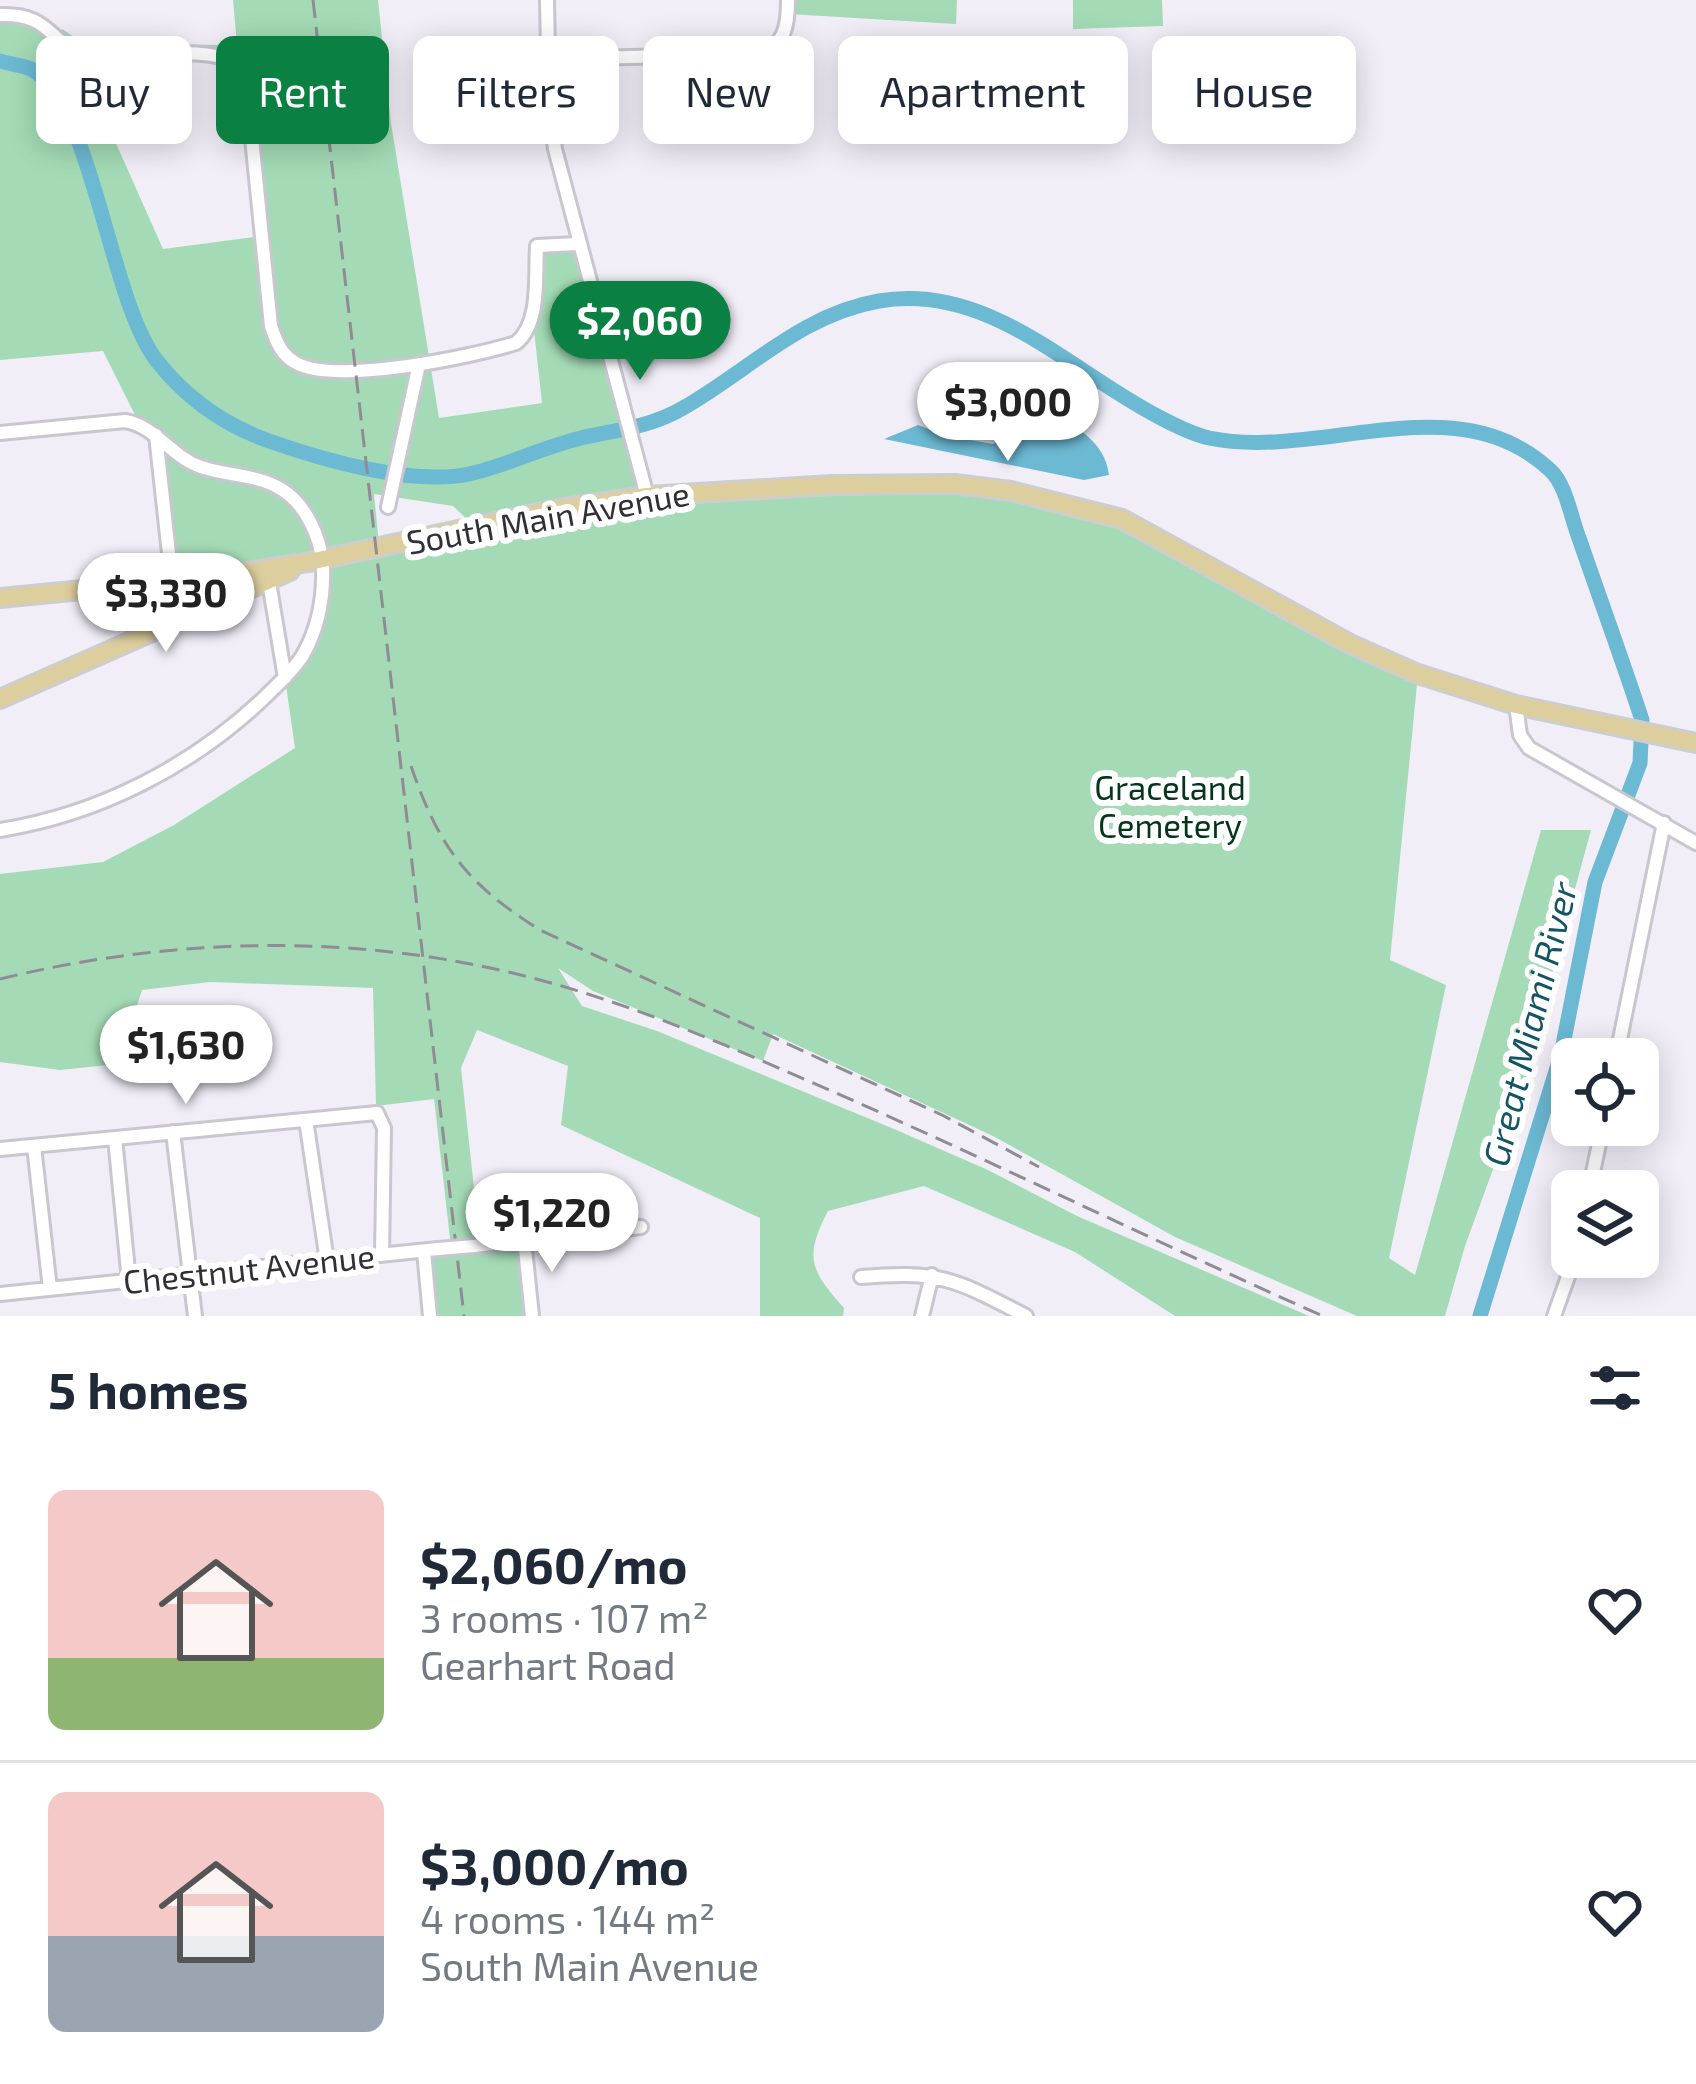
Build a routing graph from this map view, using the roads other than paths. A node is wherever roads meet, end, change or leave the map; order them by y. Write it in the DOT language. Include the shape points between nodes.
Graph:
graph roads {
  1 [pos="547,0"];
  2 [pos="788,0"];
  3 [pos="0,16"];
  4 [pos="547,36"];
  5 [pos="619,57"];
  6 [pos="555,144"];
  7 [pos="577,244"];
  8 [pos="418,364"];
  9 [pos="0,433"];
  10 [pos="156,435"];
  11 [pos="647,496"];
  12 [pos="388,507"];
  13 [pos="316,560"];
  14 [pos="268,575"];
  15 [pos="172,581"];
  16 [pos="0,598"];
  17 [pos="285,678"];
  18 [pos="0,699"];
  19 [pos="1516,705"];
  20 [pos="1696,743"];
  21 [pos="1664,824"];
  22 [pos="0,830"];
  23 [pos="1696,843"];
  24 [pos="1620,1038"];
  25 [pos="306,1120"];
  26 [pos="173,1132"];
  27 [pos="115,1138"];
  28 [pos="34,1146"];
  29 [pos="0,1149"];
  30 [pos="641,1227"];
  31 [pos="524,1239"];
  32 [pos="431,1250"];
  33 [pos="382,1256"];
  34 [pos="327,1261"];
  35 [pos="932,1274"];
  36 [pos="190,1275"];
  37 [pos="861,1277"];
  38 [pos="1568,1278"];
  39 [pos="129,1281"];
  40 [pos="50,1289"];
  41 [pos="0,1294"];
  42 [pos="195,1316"];
  43 [pos="430,1316"];
  44 [pos="532,1316"];
  45 [pos="922,1316"];
  46 [pos="1026,1316"];
  47 [pos="1554,1316"];
  1 -- 4 [label="street"];
  2 -- 5 [label="street" via="785,33 758,54"];
  3 -- 8 [label="street" via="23,14 74,50 100,56 198,53 239,63 276,342 310,369"];
  6 -- 7 [label="street"];
  7 -- 8 [label="street" via="537,246 532,320 516,343"];
  7 -- 11 [label="street"];
  8 -- 12 [label="street"];
  9 -- 10 [label="street" via="124,421"];
  10 -- 13 [label="street" via="193,464 280,489 310,521"];
  10 -- 15 [label="street"];
  11 -- 13 [label="main road, South Main Avenue"];
  11 -- 19 [label="main road, South Main Avenue" via="896,484 1011,491 1122,519 1349,644"];
  13 -- 14 [label="main road, South Main Avenue"];
  13 -- 17 [label="street" via="324,602"];
  14 -- 15 [label="main road, South Main Avenue"];
  14 -- 17 [label="street"];
  14 -- 18 [label="main road"];
  15 -- 16 [label="main road, South Main Avenue"];
  17 -- 22 [label="street" via="240,721 152,780 94,807"];
  19 -- 20 [label="main road, South Main Avenue"];
  19 -- 21 [label="street" via="1529,748"];
  21 -- 23 [label="street"];
  21 -- 24 [label="street"];
  25 -- 26 [label="street"];
  25 -- 33 [label="street" via="377,1113 384,1128"];
  25 -- 34 [label="street"];
  26 -- 27 [label="street"];
  26 -- 36 [label="street"];
  27 -- 28 [label="street"];
  27 -- 39 [label="street"];
  28 -- 29 [label="street"];
  28 -- 40 [label="street"];
  30 -- 31 [label="street, Chestnut Avenue"];
  31 -- 32 [label="street, Chestnut Avenue, bridge"];
  31 -- 44 [label="street"];
  32 -- 33 [label="street, Chestnut Avenue"];
  32 -- 43 [label="street"];
  33 -- 34 [label="street, Chestnut Avenue"];
  34 -- 36 [label="street, Chestnut Avenue"];
  35 -- 37 [label="street"];
  35 -- 45 [label="street"];
  35 -- 46 [label="street"];
  36 -- 39 [label="street, Chestnut Avenue"];
  36 -- 42 [label="street"];
  38 -- 47 [label="street"];
  39 -- 40 [label="street, Chestnut Avenue"];
  40 -- 41 [label="street, Chestnut Avenue"];
}
